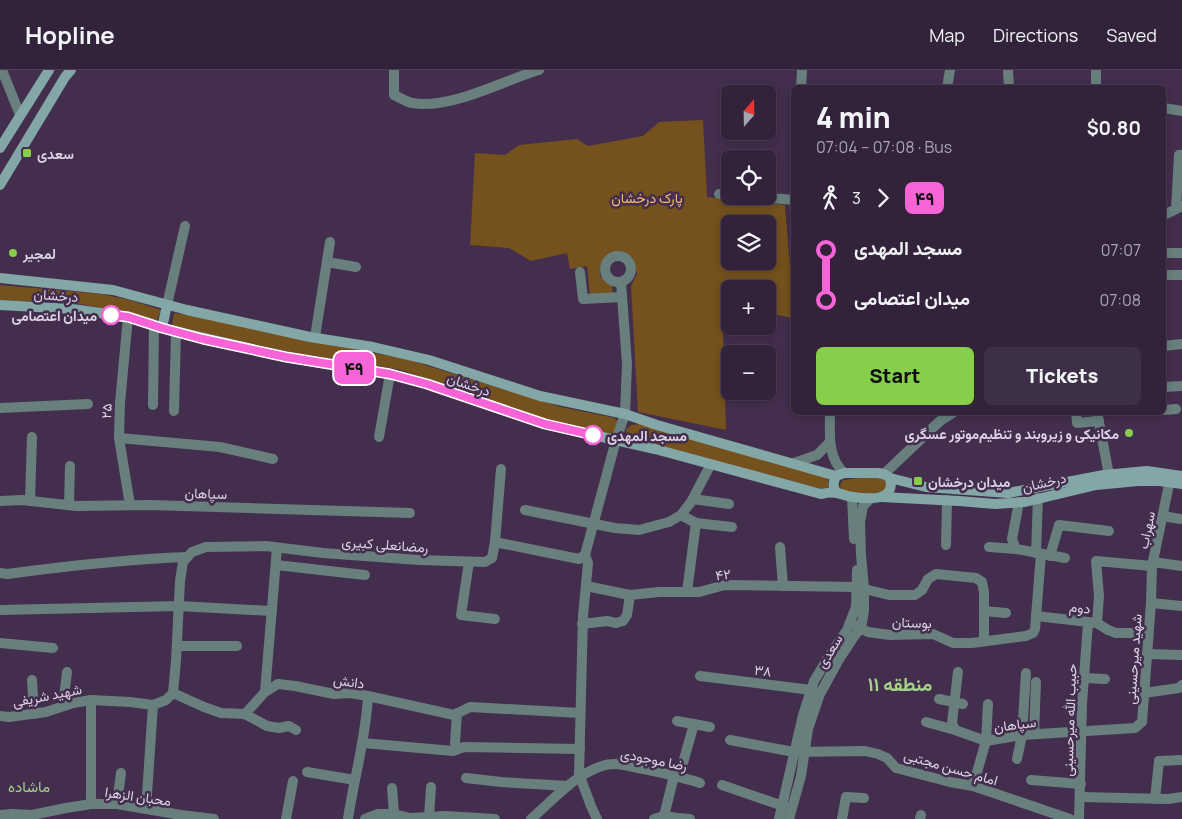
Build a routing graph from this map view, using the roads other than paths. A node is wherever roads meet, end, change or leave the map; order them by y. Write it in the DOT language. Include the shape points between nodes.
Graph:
graph roads {
  1 [pos="2,70"];
  2 [pos="49,70"];
  3 [pos="71,70"];
  4 [pos="394,70"];
  5 [pos="539,70"];
  6 [pos="802,70"];
  7 [pos="950,70"];
  8 [pos="1008,70"];
  9 [pos="1096,70"];
  10 [pos="801,85"];
  11 [pos="948,85"];
  12 [pos="1009,85"];
  13 [pos="1096,85"];
  14 [pos="1166,108"];
  15 [pos="1182,111"];
  16 [pos="20,115"];
  17 [pos="0,148"];
  18 [pos="1182,155"];
  19 [pos="0,185"];
  20 [pos="776,198"];
  21 [pos="791,200"];
  22 [pos="1179,208"];
  23 [pos="1166,214"];
  24 [pos="185,226"];
  25 [pos="330,242"];
  26 [pos="1166,253"];
  27 [pos="1182,253"];
  28 [pos="327,262"];
  29 [pos="356,267"];
  30 [pos="580,272"];
  31 [pos="1166,275"];
  32 [pos="1182,275"];
  33 [pos="0,278"];
  34 [pos="621,282"];
  35 [pos="622,296"];
  36 [pos="0,305"];
  37 [pos="167,305"];
  38 [pos="128,317"];
  39 [pos="158,327"];
  40 [pos="176,332"];
  41 [pos="315,338"];
  42 [pos="1182,344"];
  43 [pos="1166,346"];
  44 [pos="390,374"];
  45 [pos="1182,386"];
  46 [pos="1166,388"];
  47 [pos="88,404"];
  48 [pos="153,405"];
  49 [pos="0,408"];
  50 [pos="1176,409"];
  51 [pos="1166,410"];
  52 [pos="174,411"];
  53 [pos="624,414"];
  54 [pos="830,415"];
  55 [pos="949,415"];
  56 [pos="1076,415"];
  57 [pos="1098,416"];
  58 [pos="32,436"];
  59 [pos="379,437"];
  60 [pos="119,438"];
  61 [pos="616,440"];
  62 [pos="829,443"];
  63 [pos="273,459"];
  64 [pos="711,464"];
  65 [pos="794,464"];
  66 [pos="70,466"];
  67 [pos="501,469"];
  68 [pos="840,475"];
  69 [pos="1109,475"];
  70 [pos="887,476"];
  71 [pos="1175,478"];
  72 [pos="1182,484"];
  73 [pos="837,493"];
  74 [pos="852,497"];
  75 [pos="882,497"];
  76 [pos="871,498"];
  77 [pos="1038,498"];
  78 [pos="693,499"];
  79 [pos="947,500"];
  80 [pos="0,501"];
  81 [pos="30,501"];
  82 [pos="1019,502"];
  83 [pos="729,504"];
  84 [pos="69,505"];
  85 [pos="130,505"];
  86 [pos="525,510"];
  87 [pos="410,513"];
  88 [pos="681,515"];
  89 [pos="1163,516"];
  90 [pos="1180,519"];
  91 [pos="696,523"];
  92 [pos="594,524"];
  93 [pos="732,527"];
  94 [pos="1109,531"];
  95 [pos="495,542"];
  96 [pos="946,545"];
  97 [pos="780,547"];
  98 [pos="989,547"];
  99 [pos="277,548"];
  100 [pos="1016,549"];
  101 [pos="1042,554"];
  102 [pos="586,555"];
  103 [pos="187,557"];
  104 [pos="1065,558"];
  105 [pos="1096,561"];
  106 [pos="469,562"];
  107 [pos="1153,564"];
  108 [pos="276,565"];
  109 [pos="1182,566"];
  110 [pos="0,573"];
  111 [pos="365,575"];
  112 [pos="586,586"];
  113 [pos="783,586"];
  114 [pos="860,588"];
  115 [pos="687,592"];
  116 [pos="630,595"];
  117 [pos="1151,603"];
  118 [pos="179,606"];
  119 [pos="1182,606"];
  120 [pos="0,610"];
  121 [pos="272,611"];
  122 [pos="984,611"];
  123 [pos="1006,614"];
  124 [pos="1036,616"];
  125 [pos="496,619"];
  126 [pos="850,623"];
  127 [pos="1092,623"];
  128 [pos="582,624"];
  129 [pos="860,628"];
  130 [pos="1148,633"];
  131 [pos="984,641"];
  132 [pos="0,643"];
  133 [pos="177,646"];
  134 [pos="236,646"];
  135 [pos="54,648"];
  136 [pos="1147,654"];
  137 [pos="1182,655"];
  138 [pos="67,672"];
  139 [pos="958,672"];
  140 [pos="1026,673"];
  141 [pos="700,676"];
  142 [pos="1084,678"];
  143 [pos="1105,679"];
  144 [pos="32,680"];
  145 [pos="1036,682"];
  146 [pos="1182,685"];
  147 [pos="265,692"];
  148 [pos="816,692"];
  149 [pos="173,693"];
  150 [pos="1144,693"];
  151 [pos="368,696"];
  152 [pos="939,699"];
  153 [pos="91,700"];
  154 [pos="959,703"];
  155 [pos="988,704"];
  156 [pos="153,705"];
  157 [pos="63,706"];
  158 [pos="457,713"];
  159 [pos="580,713"];
  160 [pos="34,714"];
  161 [pos="245,714"];
  162 [pos="0,716"];
  163 [pos="677,721"];
  164 [pos="926,722"];
  165 [pos="694,724"];
  166 [pos="710,727"];
  167 [pos="296,730"];
  168 [pos="955,730"];
  169 [pos="1082,731"];
  170 [pos="1034,734"];
  171 [pos="1022,735"];
  172 [pos="730,740"];
  173 [pos="986,742"];
  174 [pos="363,743"];
  175 [pos="455,743"];
  176 [pos="580,749"];
  177 [pos="799,752"];
  178 [pos="1017,759"];
  179 [pos="1182,760"];
  180 [pos="307,772"];
  181 [pos="121,773"];
  182 [pos="676,776"];
  183 [pos="580,777"];
  184 [pos="466,778"];
  185 [pos="355,780"];
  186 [pos="1031,780"];
  187 [pos="293,781"];
  188 [pos="700,783"];
  189 [pos="1081,784"];
  190 [pos="568,786"];
  191 [pos="722,786"];
  192 [pos="973,786"];
  193 [pos="431,787"];
  194 [pos="392,788"];
  195 [pos="1081,797"];
  196 [pos="1182,797"];
  197 [pos="864,798"];
  198 [pos="1155,798"];
  199 [pos="91,804"];
  200 [pos="118,804"];
  201 [pos="787,807"];
  202 [pos="146,810"];
  203 [pos="394,814"];
  204 [pos="0,815"];
  205 [pos="472,815"];
  206 [pos="1049,815"];
  207 [pos="429,816"];
  208 [pos="659,818"];
  209 [pos="214,819"];
  210 [pos="286,819"];
  211 [pos="348,819"];
  212 [pos="365,819"];
  213 [pos="495,819"];
  214 [pos="531,819"];
  215 [pos="597,819"];
  216 [pos="678,819"];
  217 [pos="690,819"];
  218 [pos="780,819"];
  219 [pos="789,819"];
  220 [pos="842,819"];
  221 [pos="1070,819"];
  222 [pos="1079,819"];
  1 -- 16 [label="street"];
  2 -- 16 [label="main road"];
  3 -- 19 [label="main road"];
  4 -- 5 [label="street" via="394,94 410,102 439,103"];
  6 -- 10 [label="street"];
  7 -- 11 [label="street"];
  8 -- 12 [label="street"];
  9 -- 13 [label="street"];
  14 -- 15 [label="street"];
  16 -- 17 [label="main road"];
  18 -- 22 [label="street" via="1179,155"];
  20 -- 21 [label="street"];
  22 -- 23 [label="street"];
  24 -- 37 [label="street"];
  25 -- 28 [label="street"];
  26 -- 27 [label="street"];
  28 -- 29 [label="street"];
  28 -- 41 [label="street"];
  30 -- 35 [label="street" via="583,299"];
  31 -- 32 [label="street"];
  33 -- 37 [label="main road, درخشان" via="113,290"];
  34 -- 35 [label="street"];
  35 -- 53 [label="street" via="627,364"];
  36 -- 38 [label="main road, درخشان" via="73,309"];
  37 -- 39 [label="main road"];
  37 -- 41 [label="main road, درخشان"];
  38 -- 39 [label="main road, درخشان"];
  38 -- 60 [label="street, ۲۵"];
  39 -- 40 [label="main road, درخشان"];
  39 -- 48 [label="street"];
  40 -- 44 [label="main road, درخشان" via="286,357"];
  40 -- 52 [label="street"];
  41 -- 53 [label="main road, درخشان" via="428,360 540,396"];
  42 -- 43 [label="street"];
  44 -- 59 [label="street"];
  44 -- 61 [label="main road, درخشان" via="545,424"];
  45 -- 46 [label="street"];
  47 -- 49 [label="street"];
  50 -- 51 [label="street"];
  53 -- 61 [label="street"];
  53 -- 65 [label="main road, درخشان"];
  54 -- 62 [label="street"];
  55 -- 70 [label="street"];
  56 -- 57 [label="street" via="1077,423"];
  57 -- 69 [label="street"];
  58 -- 81 [label="street"];
  60 -- 63 [label="street" via="220,446"];
  60 -- 85 [label="street, ۲۵"];
  61 -- 64 [label="main road, درخشان"];
  61 -- 92 [label="street"];
  62 -- 65 [label="street" via="817,455"];
  62 -- 68 [label="street"];
  64 -- 73 [label="main road, درخشان" via="821,494"];
  64 -- 78 [label="street"];
  65 -- 68 [label="main road, درخشان"];
  66 -- 84 [label="street"];
  67 -- 95 [label="street"];
  68 -- 70 [label="main road" via="860,472"];
  68 -- 73 [label="main road" via="833,485"];
  69 -- 70 [label="main road, درخشان" via="1008,493 926,487"];
  69 -- 71 [label="main road, درخشان" via="1146,471"];
  70 -- 75 [label="main road" via="891,485 887,495"];
  71 -- 72 [label="main road, درخشان"];
  71 -- 77 [label="main road, درخشان" via="1096,485"];
  71 -- 89 [label="street, سهراب"];
  73 -- 74 [label="main road"];
  74 -- 76 [label="main road"];
  74 -- 114 [label="street, سعدی"];
  75 -- 76 [label="main road"];
  75 -- 79 [label="main road, درخشان"];
  76 -- 114 [label="street, سعدی" via="863,506 860,522"];
  77 -- 82 [label="main road, درخشان"];
  77 -- 101 [label="street"];
  78 -- 83 [label="street"];
  78 -- 88 [label="street"];
  79 -- 82 [label="main road, درخشان" via="995,504"];
  79 -- 96 [label="street"];
  80 -- 81 [label="street, سپاهان"];
  81 -- 84 [label="street, سپاهان"];
  82 -- 100 [label="street" via="1012,539"];
  84 -- 85 [label="street, سپاهان"];
  85 -- 87 [label="street, سپاهان"];
  86 -- 92 [label="street"];
  88 -- 91 [label="street"];
  88 -- 92 [label="street" via="669,522 639,530"];
  89 -- 90 [label="street"];
  89 -- 107 [label="street, سهراب"];
  91 -- 93 [label="street"];
  91 -- 115 [label="street"];
  92 -- 102 [label="street"];
  94 -- 101 [label="street" via="1058,525"];
  95 -- 102 [label="street" via="579,559"];
  95 -- 106 [label="street, رمضانعلی کبیری" via="492,558 484,562"];
  97 -- 113 [label="street"];
  98 -- 100 [label="street"];
  99 -- 103 [label="street, رمضانعلی کبیری" via="206,547"];
  99 -- 106 [label="street, رمضانعلی کبیری"];
  99 -- 108 [label="street"];
  100 -- 101 [label="street"];
  101 -- 104 [label="street"];
  101 -- 124 [label="street"];
  102 -- 112 [label="street"];
  103 -- 110 [label="street"];
  103 -- 118 [label="street" via="183,562"];
  105 -- 107 [label="street, سهراب"];
  105 -- 127 [label="street, حبیب الله میرحسینی" via="1099,596"];
  106 -- 125 [label="street" via="461,615"];
  107 -- 109 [label="street"];
  107 -- 117 [label="street, شهید میرحسینی"];
  108 -- 111 [label="street"];
  108 -- 121 [label="street"];
  112 -- 116 [label="street, ۴۲"];
  112 -- 128 [label="street"];
  113 -- 114 [label="street, ۴۲"];
  113 -- 115 [label="street, ۴۲" via="724,585"];
  114 -- 122 [label="street, ۴۲" via="889,595 915,595 922,590 928,578 936,574 976,578 982,582"];
  114 -- 126 [label="street, سعدی"];
  114 -- 129 [label="street, سعدی" via="864,611"];
  115 -- 116 [label="street, ۴۲"];
  116 -- 128 [label="street" via="623,621"];
  117 -- 119 [label="street"];
  117 -- 130 [label="street, شهید میرحسینی"];
  118 -- 120 [label="street"];
  118 -- 121 [label="street"];
  118 -- 133 [label="street"];
  121 -- 147 [label="street"];
  122 -- 123 [label="street"];
  122 -- 131 [label="street"];
  124 -- 127 [label="street, دوم"];
  124 -- 131 [label="street, بوستان" via="1033,633"];
  126 -- 129 [label="street, بوستان"];
  126 -- 148 [label="street, سعدی" via="814,681"];
  127 -- 130 [label="street, دوم" via="1116,633"];
  127 -- 142 [label="street, حبیب الله میرحسینی"];
  128 -- 159 [label="street"];
  129 -- 131 [label="street, بوستان" via="890,635 934,634 953,643"];
  129 -- 148 [label="street, سعدی"];
  130 -- 136 [label="street, شهید میرحسینی"];
  132 -- 135 [label="street"];
  133 -- 134 [label="street"];
  133 -- 149 [label="street"];
  136 -- 137 [label="street"];
  136 -- 150 [label="street, شهید میرحسینی"];
  138 -- 157 [label="street"];
  139 -- 154 [label="street"];
  140 -- 171 [label="street"];
  141 -- 148 [label="street, ۳۸"];
  142 -- 143 [label="street"];
  142 -- 169 [label="street, حبیب الله میرحسینی"];
  144 -- 160 [label="street"];
  145 -- 170 [label="street"];
  146 -- 150 [label="street"];
  147 -- 151 [label="street, دانش" via="278,684 334,694"];
  147 -- 161 [label="street"];
  148 -- 177 [label="street, سعدی"];
  149 -- 156 [label="street"];
  149 -- 161 [label="street" via="221,713"];
  150 -- 169 [label="street, شهید میرحسینی" via="1142,722 1135,728"];
  151 -- 158 [label="street" via="454,715"];
  151 -- 174 [label="street, دانش"];
  152 -- 154 [label="street"];
  153 -- 156 [label="street, شهید شریفی"];
  153 -- 157 [label="street, شهید شریفی"];
  153 -- 199 [label="street"];
  154 -- 168 [label="street" via="952,722"];
  155 -- 173 [label="street"];
  156 -- 202 [label="street"];
  157 -- 160 [label="street, شهید شریفی"];
  158 -- 159 [label="street" via="470,707"];
  158 -- 175 [label="street"];
  159 -- 176 [label="street"];
  160 -- 162 [label="street, شهید شریفی"];
  161 -- 167 [label="street" via="267,726 289,726"];
  163 -- 165 [label="street"];
  164 -- 168 [label="street, سپاهان"];
  165 -- 166 [label="street"];
  165 -- 182 [label="street"];
  168 -- 173 [label="street, سپاهان"];
  169 -- 170 [label="street, سپاهان"];
  169 -- 189 [label="street, حبیب الله میرحسینی"];
  170 -- 171 [label="street, سپاهان"];
  171 -- 173 [label="street, سپاهان"];
  171 -- 178 [label="street"];
  172 -- 177 [label="street, امام حسن مجتبی"];
  173 -- 192 [label="street"];
  174 -- 176 [label="street" via="453,751 464,747"];
  174 -- 185 [label="street, دانش"];
  176 -- 183 [label="street"];
  177 -- 192 [label="street, امام حسن مجتبی" via="864,751 887,758 896,768"];
  177 -- 201 [label="street, سعدی" via="800,776"];
  179 -- 198 [label="street" via="1158,762"];
  180 -- 185 [label="street"];
  181 -- 200 [label="street"];
  182 -- 183 [label="street, رضا موجودی" via="622,764 603,766"];
  182 -- 188 [label="street, رضا موجودی"];
  182 -- 208 [label="street"];
  183 -- 190 [label="street, رضا موجودی"];
  183 -- 215 [label="street"];
  184 -- 190 [label="street"];
  185 -- 211 [label="street, دانش"];
  186 -- 189 [label="street"];
  187 -- 210 [label="street"];
  189 -- 195 [label="street, حبیب الله میرحسینی"];
  190 -- 214 [label="street, رضا موجودی"];
  191 -- 201 [label="street"];
  192 -- 206 [label="street, امام حسن مجتبی"];
  193 -- 207 [label="street"];
  194 -- 203 [label="street"];
  195 -- 198 [label="street"];
  195 -- 222 [label="street, حبیب الله میرحسینی"];
  196 -- 198 [label="street"];
  197 -- 220 [label="street" via="846,797"];
  199 -- 200 [label="street, محبان الزهرا"];
  199 -- 204 [label="street, محبان الزهرا" via="32,815"];
  200 -- 202 [label="street, محبان الزهرا"];
  201 -- 218 [label="street, سعدی"];
  201 -- 219 [label="street, سعدی"];
  202 -- 209 [label="street, محبان الزهرا"];
  203 -- 207 [label="street" via="410,818"];
  203 -- 212 [label="street" via="378,814"];
  205 -- 207 [label="street"];
  205 -- 213 [label="street"];
  206 -- 221 [label="street, امام حسن مجتبی"];
  208 -- 216 [label="street"];
  216 -- 217 [label="street"];
}
